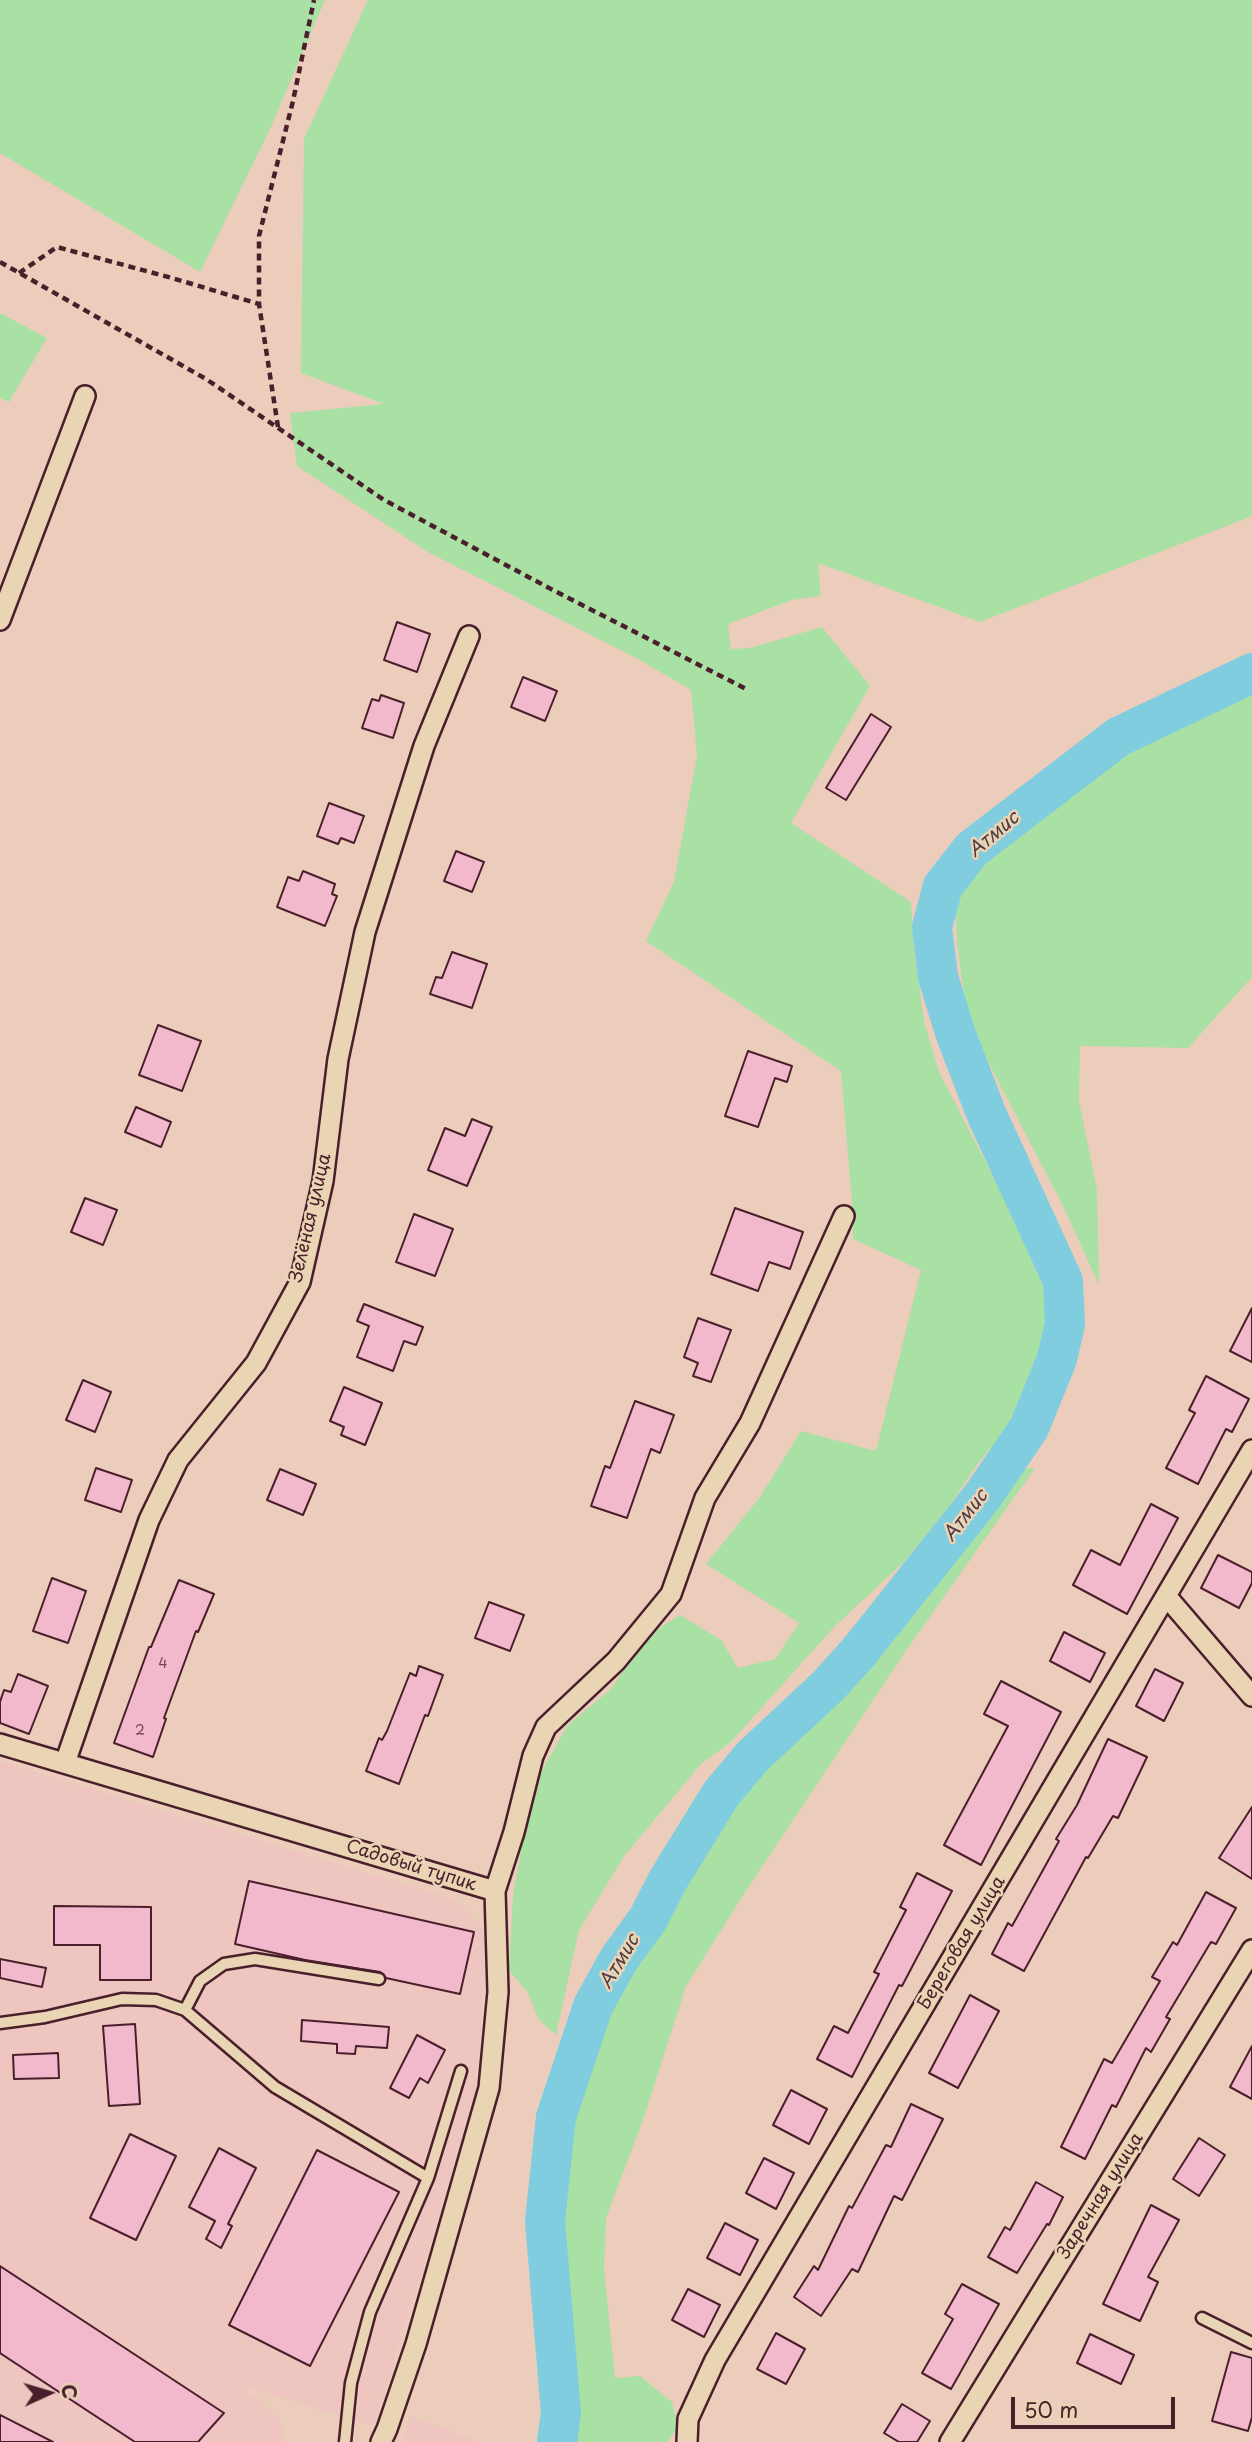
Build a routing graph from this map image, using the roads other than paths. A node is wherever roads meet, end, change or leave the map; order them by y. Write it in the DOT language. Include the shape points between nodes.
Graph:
graph roads {
  1 [pos="85,396"];
  2 [pos="0,620"];
  3 [pos="469,636"];
  4 [pos="844,1216"];
  5 [pos="1252,1450"];
  6 [pos="1167,1597"];
  7 [pos="1252,1696"];
  8 [pos="0,1744"];
  9 [pos="65,1763"];
  10 [pos="495,1892"];
  11 [pos="1252,1950"];
  12 [pos="379,1979"];
  13 [pos="185,2010"];
  14 [pos="0,2023"];
  15 [pos="461,2071"];
  16 [pos="428,2178"];
  17 [pos="1202,2318"];
  18 [pos="1252,2343"];
  19 [pos="345,2442"];
  20 [pos="381,2442"];
  21 [pos="687,2442"];
  22 [pos="950,2442"];
  1 -- 2 [label="street"];
  3 -- 9 [label="street, Зелёная улица" via="424,746 365,932 338,1059 323,1181 300,1282 256,1363 178,1460 149,1520"];
  4 -- 10 [label="street" via="750,1423 705,1498 671,1594 616,1661 546,1727 533,1756"];
  5 -- 6 [label="street, Береговая улица"];
  6 -- 7 [label="street"];
  6 -- 21 [label="street, Береговая улица" via="715,2360 688,2419"];
  8 -- 9 [label="street, Садовый тупик"];
  9 -- 10 [label="street, Садовый тупик"];
  10 -- 20 [label="street, Садовый тупик" via="498,1992 489,2088 416,2344"];
  11 -- 22 [label="street, Заречная улица"];
  12 -- 13 [label="lane" via="255,1959 224,1964 200,1981"];
  13 -- 14 [label="lane" via="156,2000 122,1999"];
  13 -- 16 [label="lane" via="275,2087"];
  15 -- 16 [label="lane"];
  16 -- 19 [label="lane" via="370,2312 351,2383"];
  17 -- 18 [label="lane"];
}
